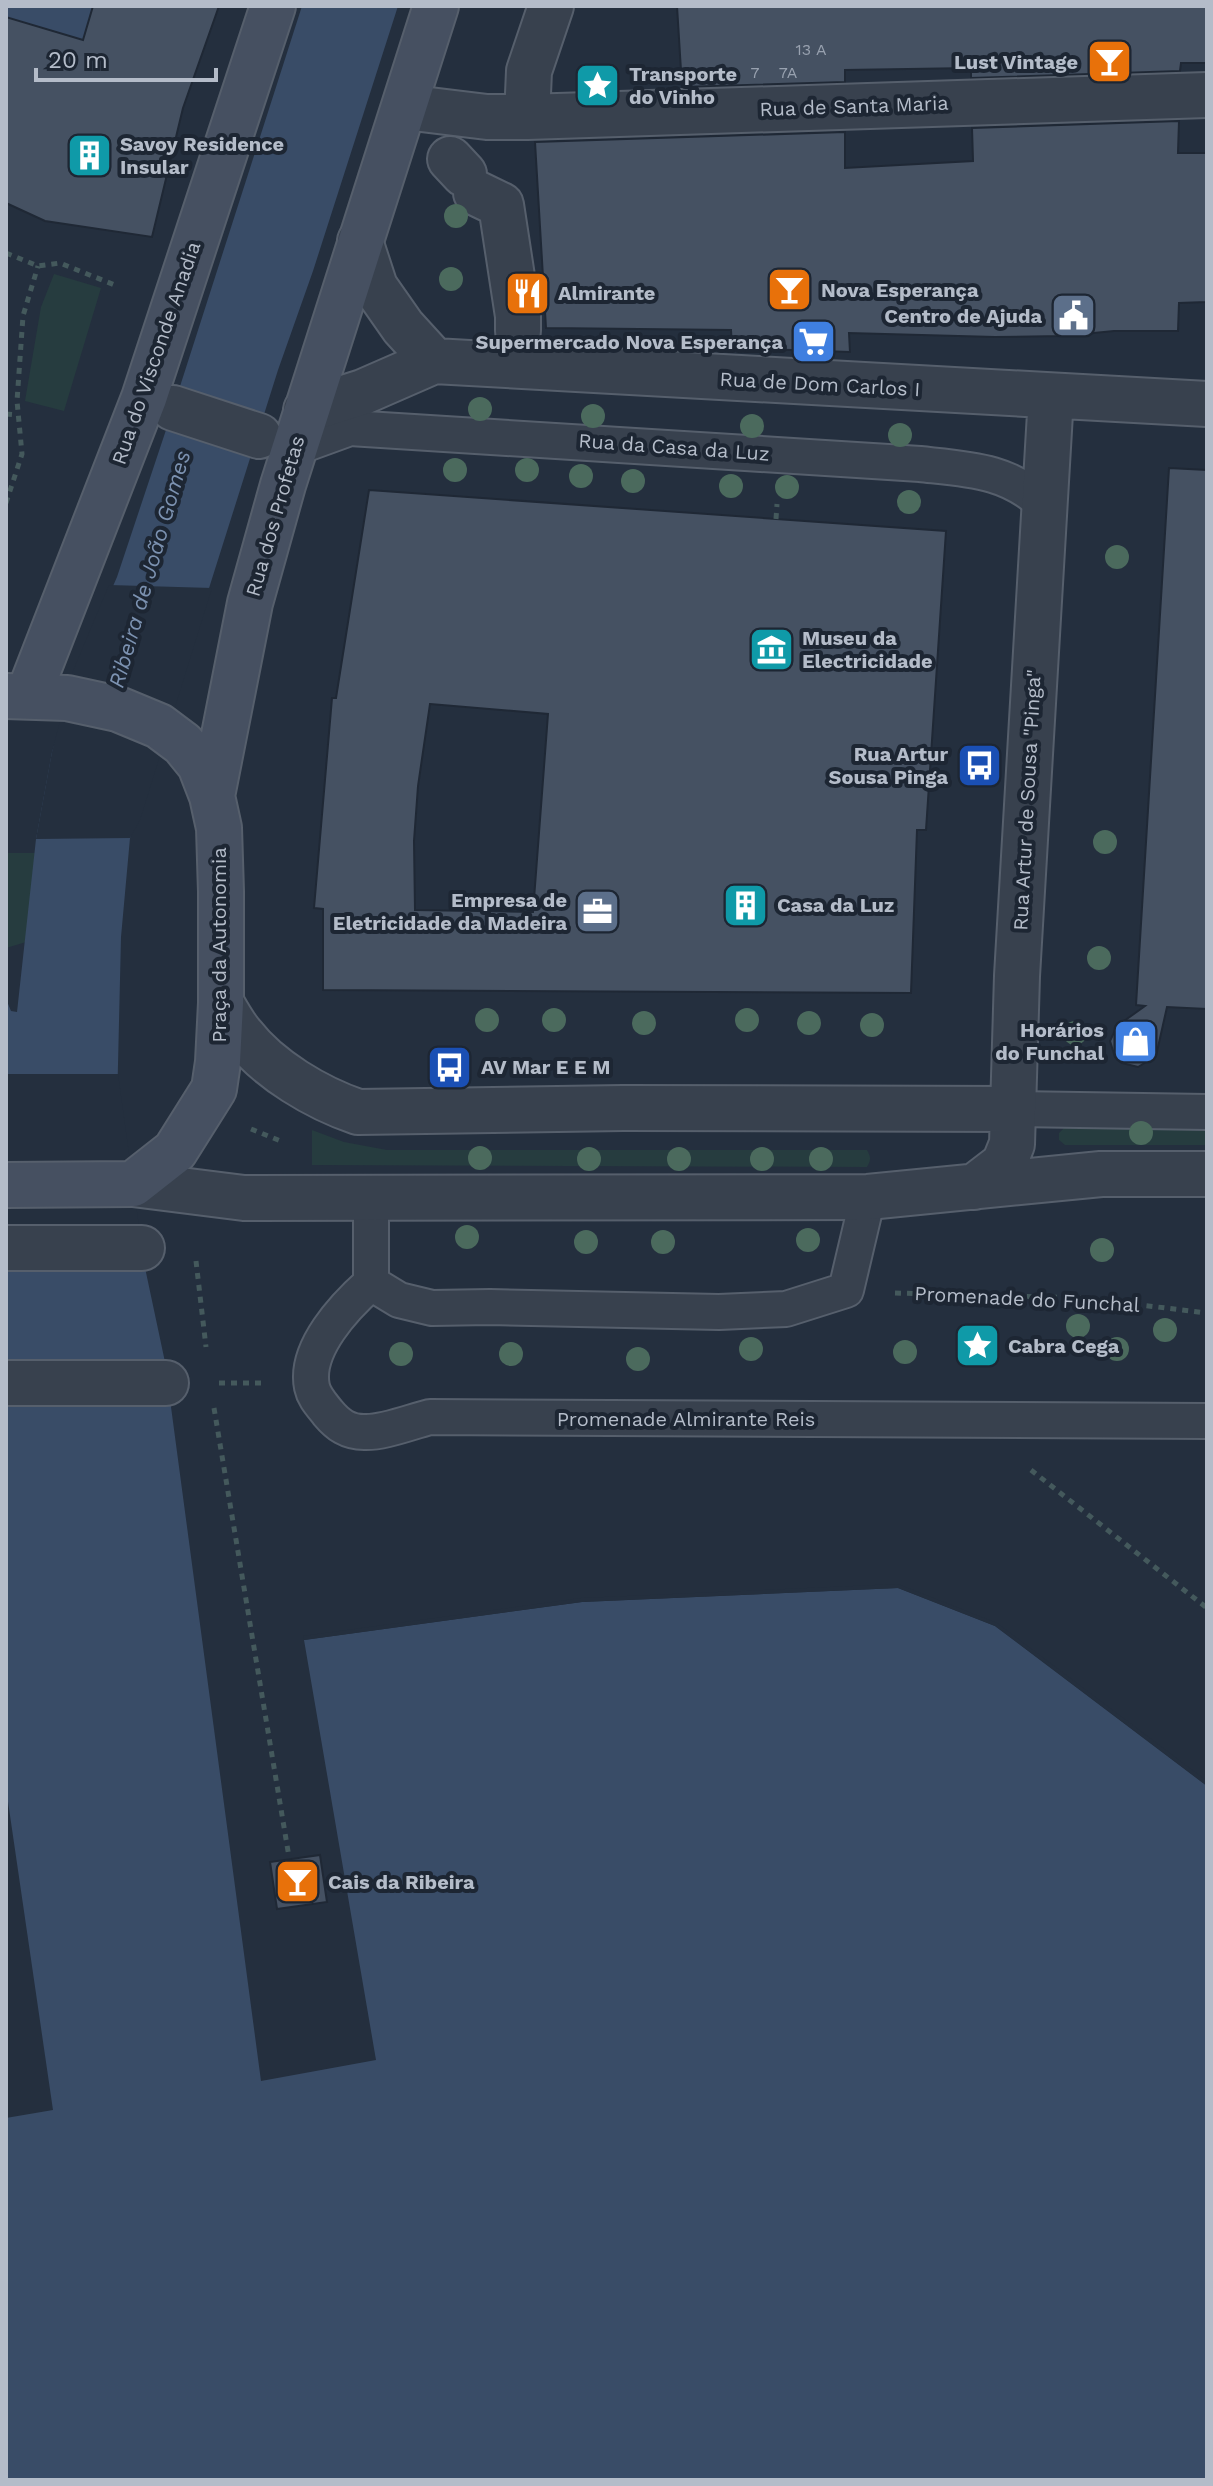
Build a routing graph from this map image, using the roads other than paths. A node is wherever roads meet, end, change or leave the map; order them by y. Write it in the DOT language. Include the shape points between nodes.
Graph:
graph roads {
  1 [pos="273,6"];
  2 [pos="436,6"];
  3 [pos="551,6"];
  4 [pos="1207,95"];
  5 [pos="405,107"];
  6 [pos="527,117"];
  7 [pos="464,176"];
  8 [pos="360,241"];
  9 [pos="518,331"];
  10 [pos="434,361"];
  11 [pos="1051,396"];
  12 [pos="1207,404"];
  13 [pos="173,408"];
  14 [pos="286,431"];
  15 [pos="1045,506"];
  16 [pos="34,697"];
  17 [pos="212,796"];
  18 [pos="221,1003"];
  19 [pos="1012,1109"];
  20 [pos="1207,1112"];
  21 [pos="1207,1174"];
  22 [pos="133,1184"];
  23 [pos="6,1185"];
  24 [pos="974,1187"];
  25 [pos="371,1197"];
  26 [pos="868,1197"];
  27 [pos="6,1248"];
  28 [pos="142,1248"];
  29 [pos="371,1283"];
  30 [pos="6,1383"];
  31 [pos="166,1383"];
  32 [pos="1207,1421"];
  1 -- 16 [label="main road, Rua do Visconde Anadia" via="144,398"];
  2 -- 5 [label="main road, Rua dos Profetas"];
  3 -- 6 [label="street" via="529,71"];
  4 -- 6 [label="street, Rua de Santa Maria"];
  5 -- 6 [label="street, Rua de Santa Maria"];
  5 -- 8 [label="main road, Rua dos Profetas"];
  7 -- 9 [label="street" via="501,205"];
  8 -- 10 [label="street" via="375,287"];
  8 -- 14 [label="main road, Rua dos Profetas"];
  10 -- 11 [label="street, Rua de Dom Carlos I"];
  10 -- 14 [label="street, Rua de Dom Carlos I"];
  11 -- 12 [label="street, Rua de Dom Carlos I"];
  11 -- 15 [label="street, Rua Artur de Sousa \"Pinga\""];
  13 -- 14 [label="street"];
  14 -- 15 [label="lane, Rua da Casa da Luz" via="350,428 972,469 1012,480"];
  14 -- 17 [label="main road, Rua dos Profetas"];
  15 -- 19 [label="street, Rua Artur de Sousa \"Pinga\""];
  16 -- 17 [label="main road, Praça da Autonomia" via="131,713 152,722 173,735 200,765"];
  17 -- 18 [label="main road, Praça da Autonomia" via="219,828"];
  18 -- 19 [label="street" via="261,1055 307,1091 358,1112"];
  18 -- 22 [label="main road, Praça da Autonomia" via="214,1089 175,1151"];
  19 -- 20 [label="lane"];
  19 -- 24 [label="street, Rua Artur de Sousa \"Pinga\"" via="1012,1144 1004,1164"];
  21 -- 24 [label="street" via="1101,1174"];
  22 -- 23 [label="main road"];
  22 -- 25 [label="street" via="244,1198"];
  24 -- 26 [label="street"];
  25 -- 26 [label="street"];
  25 -- 29 [label="lane"];
  26 -- 29 [label="lane" via="846,1290 786,1309 432,1308 399,1300"];
  27 -- 28 [label="street"];
  29 -- 32 [label="lane, Promenade Almirante Reis" via="332,1323 316,1354 311,1383 334,1420 362,1432 430,1417"];
  30 -- 31 [label="street"];
}
